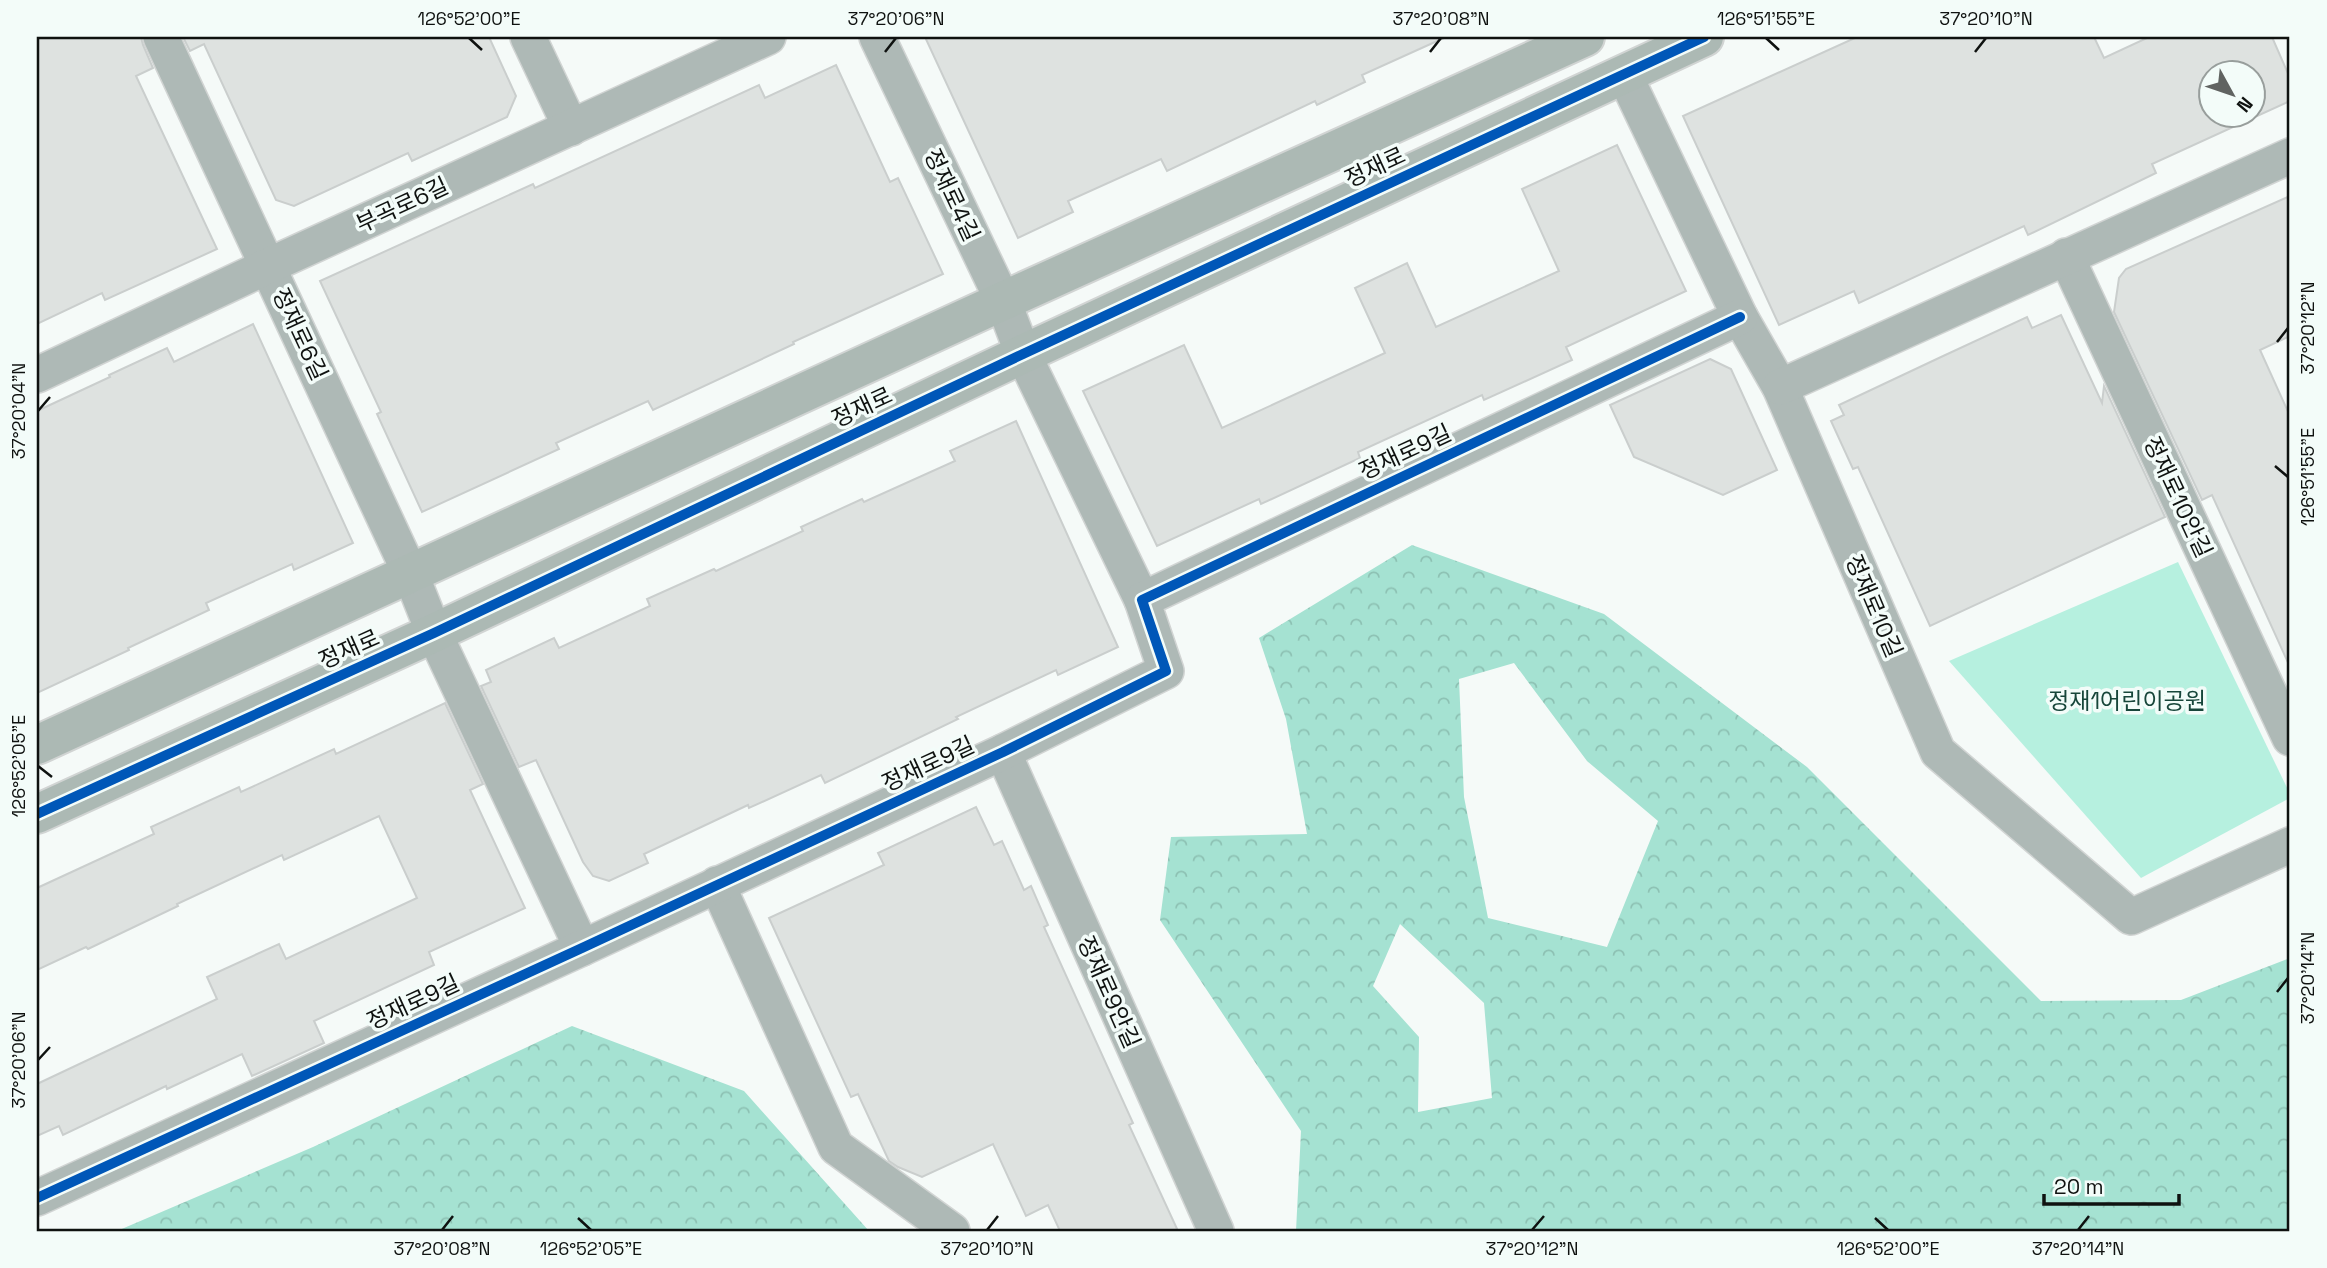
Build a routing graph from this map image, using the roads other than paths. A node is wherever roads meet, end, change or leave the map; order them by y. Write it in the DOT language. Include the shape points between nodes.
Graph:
graph roads {
  1 [pos="161,37"];
  2 [pos="528,37"];
  3 [pos="768,37"];
  4 [pos="877,37"];
  5 [pos="1584,37"];
  6 [pos="1704,37"];
  7 [pos="1624,74"];
  8 [pos="571,128"];
  9 [pos="2290,156"];
  10 [pos="2066,257"];
  11 [pos="268,266"];
  12 [pos="1003,301"];
  13 [pos="1740,317"];
  14 [pos="1023,354"];
  15 [pos="37,375"];
  16 [pos="1780,387"];
  17 [pos="411,575"];
  18 [pos="1142,600"];
  19 [pos="435,633"];
  20 [pos="2290,738"];
  21 [pos="37,745"];
  22 [pos="1003,752"];
  23 [pos="37,814"];
  24 [pos="2290,845"];
  25 [pos="717,884"];
  26 [pos="582,948"];
  27 [pos="37,1198"];
  28 [pos="952,1231"];
  29 [pos="1216,1231"];
  1 -- 11 [label="street, 정재로6길"];
  2 -- 8 [label="street"];
  3 -- 8 [label="street, 부곡로6길"];
  4 -- 12 [label="street, 정재로4길"];
  5 -- 12 [label="street, 정재로"];
  6 -- 7 [label="street, 정재로"];
  7 -- 13 [label="street, 정재로10길"];
  7 -- 14 [label="street, 정재로"];
  8 -- 11 [label="street, 부곡로6길"];
  9 -- 10 [label="street"];
  10 -- 16 [label="street"];
  10 -- 20 [label="street, 정재로10안길"];
  11 -- 15 [label="street, 부곡로6길"];
  11 -- 17 [label="street, 정재로6길"];
  12 -- 14 [label="street, 정재로4길"];
  12 -- 17 [label="street, 정재로"];
  13 -- 16 [label="street, 정재로10길"];
  13 -- 18 [label="street, 정재로9길"];
  14 -- 18 [label="street, 정재로4길"];
  14 -- 19 [label="street, 정재로"];
  16 -- 24 [label="street, 정재로10길" via="1938,752 2131,917"];
  17 -- 19 [label="street, 정재로6길"];
  17 -- 21 [label="street, 정재로"];
  18 -- 22 [label="street, 정재로9길" via="1166,670"];
  19 -- 23 [label="street, 정재로"];
  19 -- 26 [label="street, 정재로6길"];
  22 -- 25 [label="street, 정재로9길"];
  22 -- 29 [label="street, 정재로9안길"];
  25 -- 26 [label="street, 정재로9길"];
  25 -- 28 [label="street" via="836,1147"];
  26 -- 27 [label="street, 정재로9길"];
}
